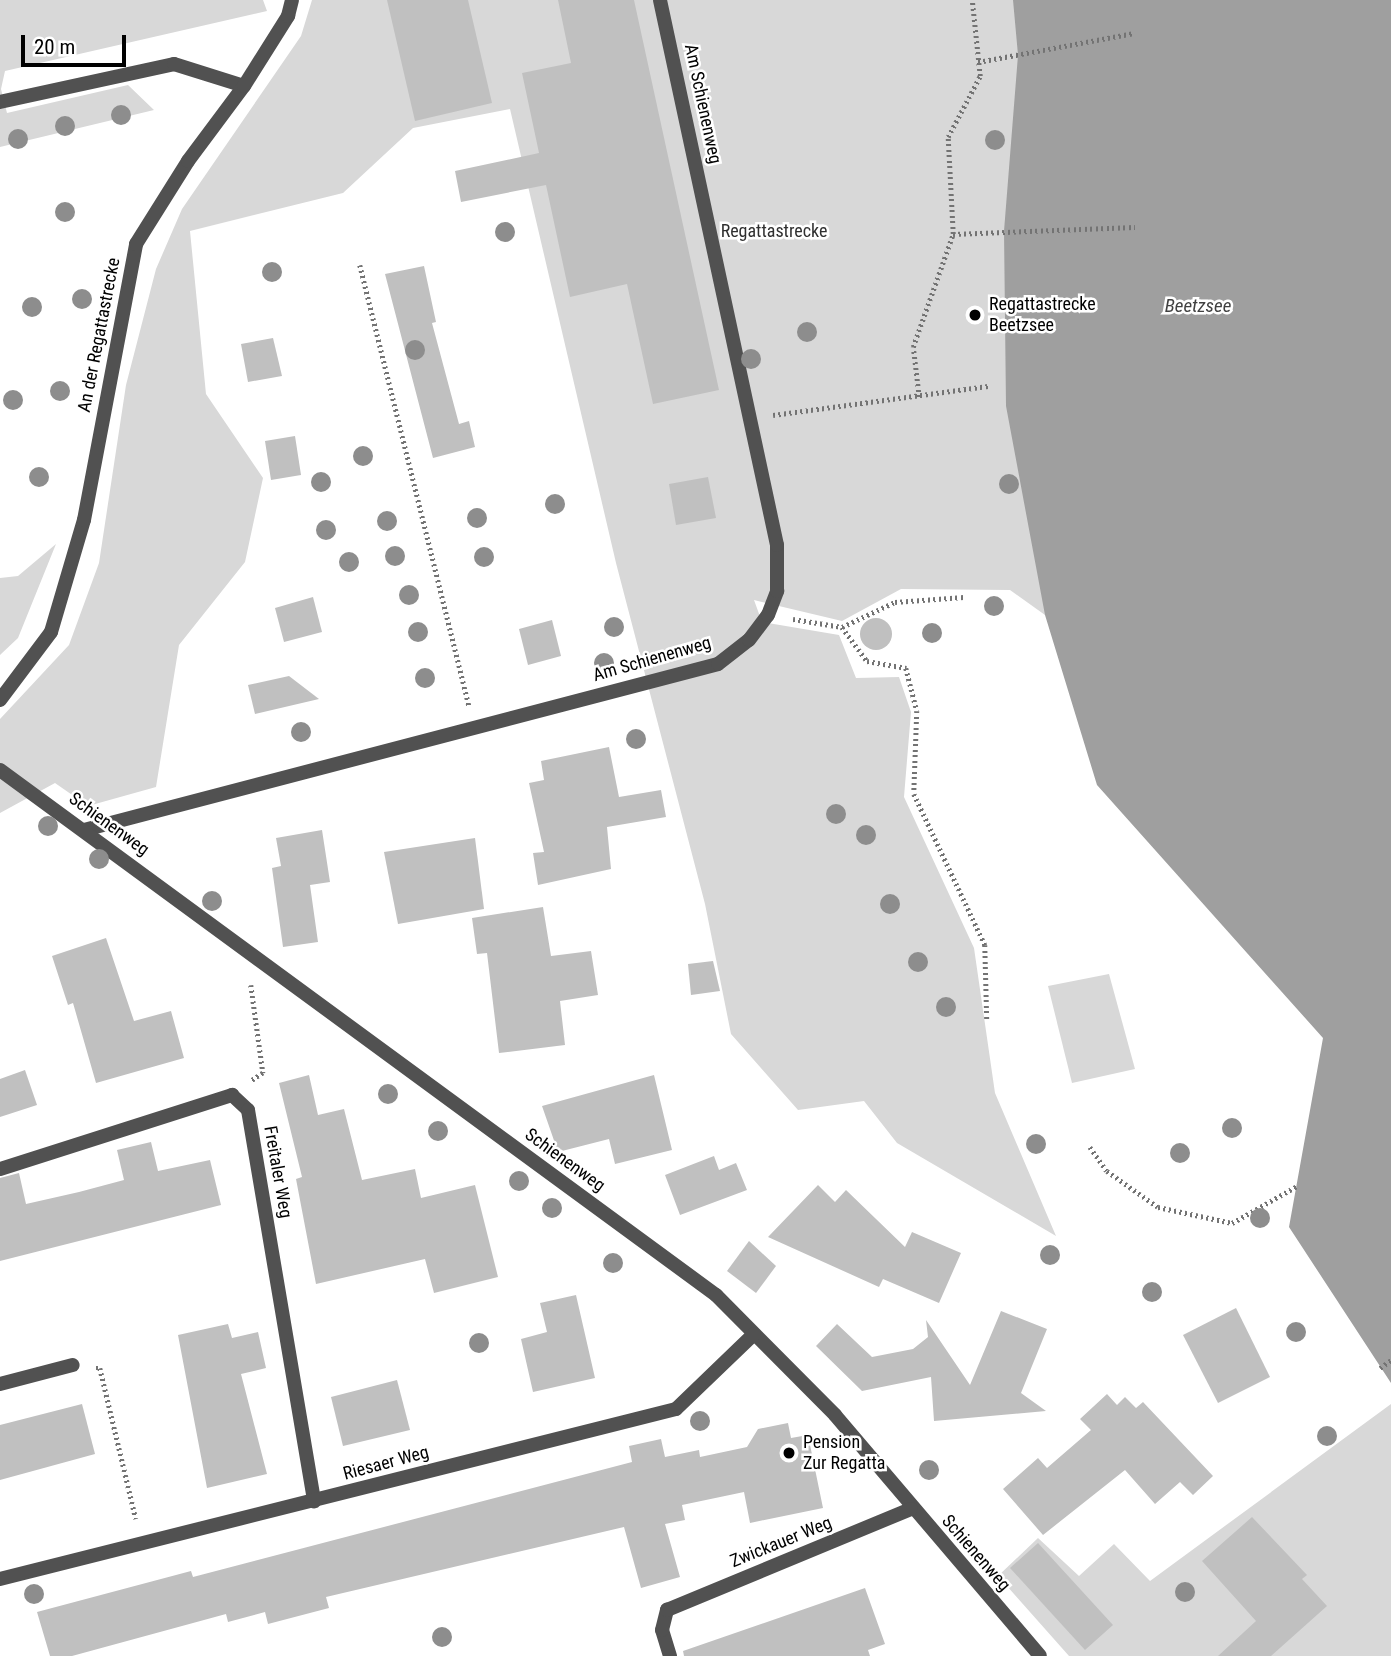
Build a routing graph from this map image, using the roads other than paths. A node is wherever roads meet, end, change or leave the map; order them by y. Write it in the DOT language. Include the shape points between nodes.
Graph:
graph roads {
  1 [pos="292,0"];
  2 [pos="660,0"];
  3 [pos="244,86"];
  4 [pos="0,102"];
  5 [pos="0,700"];
  6 [pos="0,770"];
  7 [pos="84,830"];
  8 [pos="0,1169"];
  9 [pos="754,1334"];
  10 [pos="73,1365"];
  11 [pos="0,1384"];
  12 [pos="314,1502"];
  13 [pos="911,1509"];
  14 [pos="0,1579"];
  15 [pos="670,1656"];
  16 [pos="1040,1656"];
  1 -- 3 [label="street, An der Regattastrecke" via="288,16"];
  2 -- 7 [label="street, Am Schienenweg" via="777,545 777,591 768,615 749,640 718,664"];
  3 -- 4 [label="street" via="174,64"];
  3 -- 5 [label="street, An der Regattastrecke" via="188,161 136,244 85,520 51,632"];
  6 -- 7 [label="street, Schienenweg"];
  7 -- 9 [label="street, Schienenweg" via="716,1295"];
  8 -- 12 [label="street, Freitaler Weg" via="232,1095 248,1110"];
  9 -- 12 [label="street, Riesaer Weg" via="676,1409"];
  9 -- 13 [label="street, Schienenweg" via="835,1415"];
  10 -- 11 [label="street"];
  12 -- 14 [label="street, Riesaer Weg"];
  13 -- 15 [label="street, Zwickauer Weg" via="667,1610 662,1630"];
  13 -- 16 [label="street, Schienenweg"];
}
